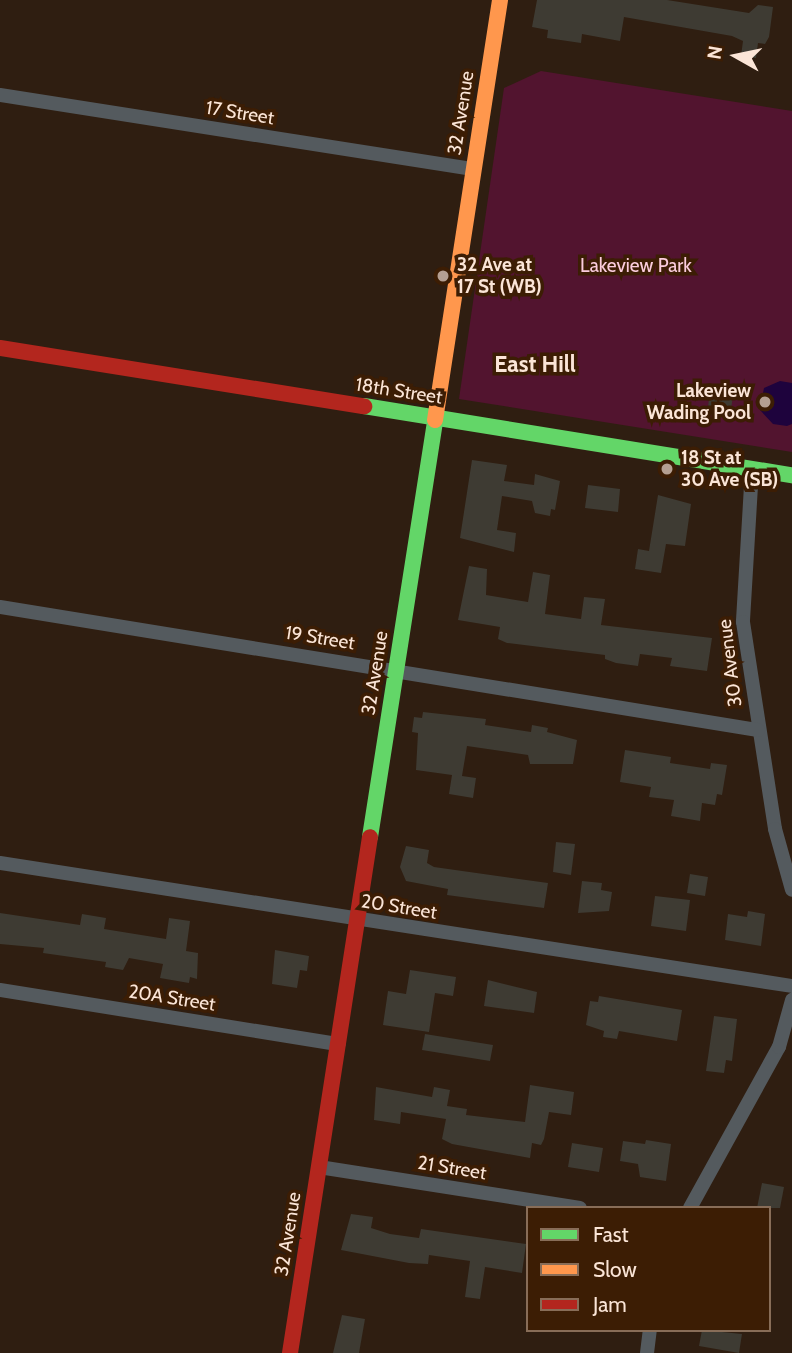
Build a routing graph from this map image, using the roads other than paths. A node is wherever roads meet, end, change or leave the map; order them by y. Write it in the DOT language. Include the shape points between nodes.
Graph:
graph roads {
  1 [pos="500,0"];
  2 [pos="0,95"];
  3 [pos="473,169"];
  4 [pos="0,348"];
  5 [pos="433,418"];
  6 [pos="752,469"];
  7 [pos="792,475"];
  8 [pos="0,607"];
  9 [pos="397,671"];
  10 [pos="758,730"];
  11 [pos="0,863"];
  12 [pos="792,890"];
  13 [pos="357,920"];
  14 [pos="792,986"];
  15 [pos="0,990"];
  16 [pos="792,1000"];
  17 [pos="339,1044"];
  18 [pos="319,1167"];
  19 [pos="567,1206"];
  20 [pos="691,1206"];
  21 [pos="650,1332"];
  22 [pos="290,1353"];
  23 [pos="647,1353"];
  1 -- 3 [label="street, 32 Avenue"];
  2 -- 3 [label="street, 17 Street"];
  3 -- 5 [label="street, 32 Avenue"];
  4 -- 5 [label="street, 18th Street"];
  5 -- 6 [label="street, 18th Street"];
  5 -- 9 [label="street, 32 Avenue"];
  6 -- 7 [label="street, 18th Street"];
  6 -- 10 [label="street, 30 Avenue" via="743,622"];
  8 -- 9 [label="street, 19 Street"];
  9 -- 10 [label="street, 19 Street"];
  9 -- 13 [label="street, 32 Avenue"];
  10 -- 12 [label="street, 30 Avenue"];
  11 -- 13 [label="street, 20 Street"];
  13 -- 14 [label="street, 20 Street"];
  13 -- 17 [label="street, 32 Avenue"];
  15 -- 17 [label="street, 20A Street"];
  16 -- 20 [label="street" via="779,1048"];
  17 -- 18 [label="street, 32 Avenue"];
  18 -- 19 [label="street, 21 Street"];
  18 -- 22 [label="street, 32 Avenue"];
  21 -- 23 [label="street"];
}
